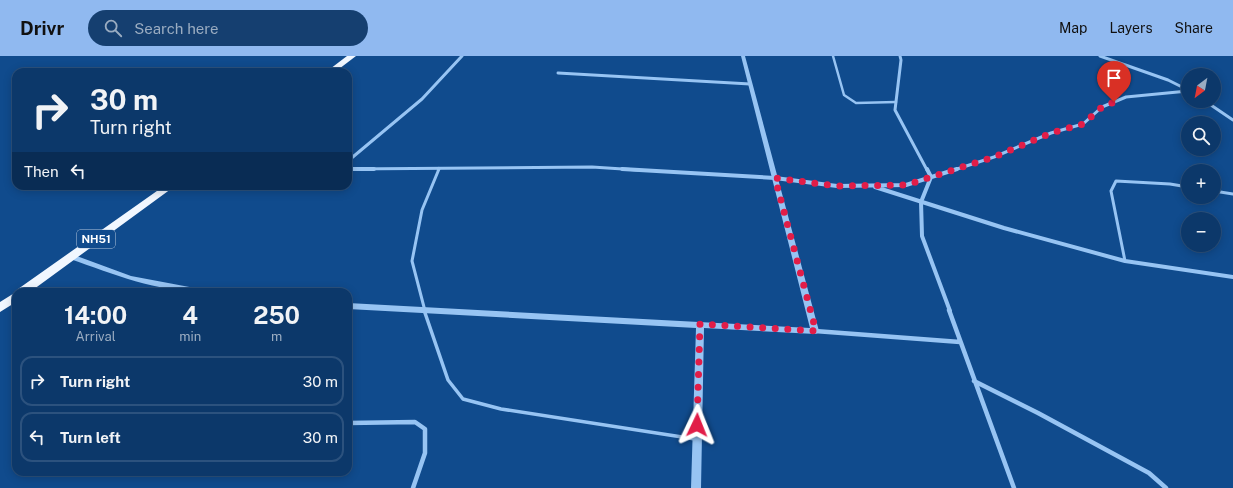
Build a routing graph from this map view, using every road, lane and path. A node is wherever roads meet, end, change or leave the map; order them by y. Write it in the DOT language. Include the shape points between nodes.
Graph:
graph roads {
  1 [pos="352,56"];
  2 [pos="462,56"];
  3 [pos="743,56"];
  4 [pos="833,56"];
  5 [pos="900,56"];
  6 [pos="1100,56"];
  7 [pos="336,68"];
  8 [pos="558,73"];
  9 [pos="750,84"];
  10 [pos="1181,86"];
  11 [pos="1181,91"];
  12 [pos="896,102"];
  13 [pos="1215,108"];
  14 [pos="1233,120"];
  15 [pos="352,158"];
  16 [pos="439,168"];
  17 [pos="352,169"];
  18 [pos="932,177"];
  19 [pos="775,178"];
  20 [pos="872,186"];
  21 [pos="1181,186"];
  22 [pos="164,190"];
  23 [pos="1221,192"];
  24 [pos="1233,194"];
  25 [pos="921,202"];
  26 [pos="72,257"];
  27 [pos="1125,261"];
  28 [pos="1233,277"];
  29 [pos="28,288"];
  30 [pos="180,288"];
  31 [pos="12,299"];
  32 [pos="352,306"];
  33 [pos="0,308"];
  34 [pos="424,309"];
  35 [pos="700,324"];
  36 [pos="816,331"];
  37 [pos="960,342"];
  38 [pos="974,381"];
  39 [pos="352,422"];
  40 [pos="697,439"];
  41 [pos="413,488"];
  42 [pos="696,488"];
  43 [pos="1014,488"];
  44 [pos="1166,488"];
  1 -- 7 [label="highway"];
  2 -- 15 [label="street" via="405,115"];
  3 -- 9 [label="street"];
  4 -- 12 [label="lane" via="844,95 856,103"];
  5 -- 12 [label="street" via="902,60"];
  6 -- 10 [label="street"];
  8 -- 9 [label="street"];
  9 -- 19 [label="street"];
  11 -- 18 [label="street" via="1126,97 1102,107 1083,124 1051,133 994,157"];
  12 -- 18 [label="street" via="895,110"];
  13 -- 14 [label="street"];
  16 -- 17 [label="street"];
  16 -- 19 [label="street" via="592,168"];
  16 -- 34 [label="lane" via="422,210 412,261"];
  18 -- 20 [label="street" via="906,185"];
  18 -- 25 [label="street"];
  19 -- 20 [label="street" via="837,186"];
  19 -- 36 [label="street"];
  20 -- 25 [label="street"];
  21 -- 27 [label="lane" via="1116,181 1111,191"];
  22 -- 26 [label="highway, NH51"];
  23 -- 24 [label="lane"];
  25 -- 27 [label="street"];
  25 -- 37 [label="street" via="922,236"];
  26 -- 29 [label="highway, NH51"];
  26 -- 30 [label="street" via="130,278"];
  27 -- 28 [label="street"];
  31 -- 33 [label="highway"];
  32 -- 34 [label="street"];
  34 -- 35 [label="street"];
  34 -- 40 [label="lane" via="448,380 463,398 501,409"];
  35 -- 36 [label="street"];
  35 -- 40 [label="street"];
  36 -- 37 [label="street"];
  37 -- 38 [label="street"];
  38 -- 43 [label="street"];
  38 -- 44 [label="street" via="1149,473"];
  39 -- 41 [label="street" via="415,422 425,429 425,453"];
  40 -- 42 [label="street"];
}
